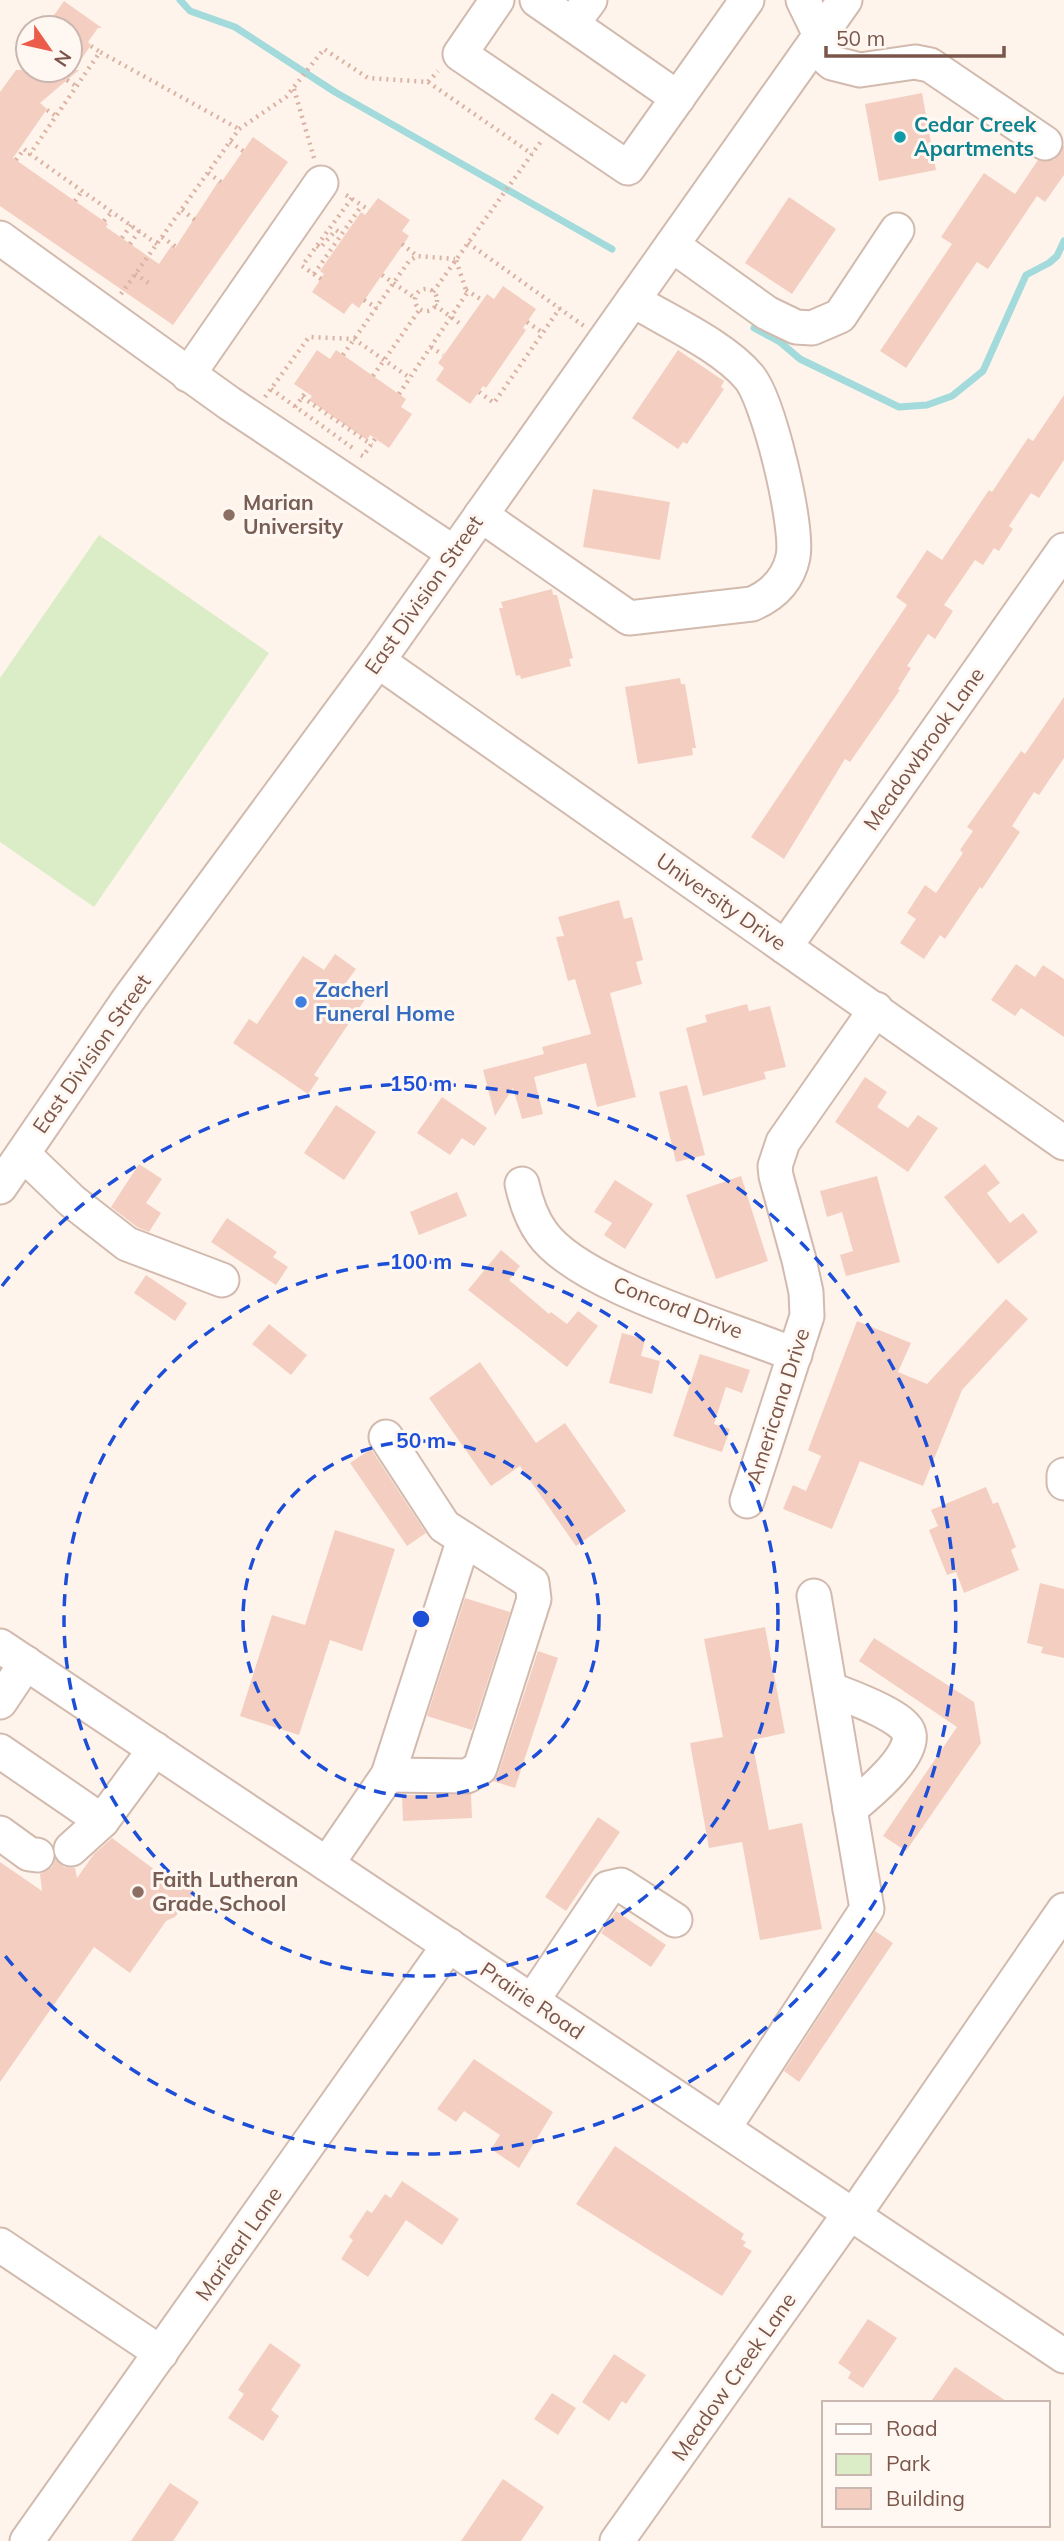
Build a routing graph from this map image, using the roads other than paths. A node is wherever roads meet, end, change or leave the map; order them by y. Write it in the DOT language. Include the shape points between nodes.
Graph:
graph roads {
  1 [pos="496,0"];
  2 [pos="537,0"];
  3 [pos="747,0"];
  4 [pos="803,0"];
  5 [pos="845,0"];
  6 [pos="581,12"];
  7 [pos="820,35"];
  8 [pos="678,98"];
  9 [pos="1045,143"];
  10 [pos="321,183"];
  11 [pos="897,230"];
  12 [pos="0,239"];
  13 [pos="672,245"];
  14 [pos="633,300"];
  15 [pos="188,374"];
  16 [pos="481,515"];
  17 [pos="1064,550"];
  18 [pos="454,553"];
  19 [pos="378,661"];
  20 [pos="785,947"];
  21 [pos="876,1009"];
  22 [pos="1064,1143"];
  23 [pos="23,1154"];
  24 [pos="522,1184"];
  25 [pos="0,1187"];
  26 [pos="222,1280"];
  27 [pos="795,1354"];
  28 [pos="386,1437"];
  29 [pos="1064,1475"];
  30 [pos="1064,1483"];
  31 [pos="747,1501"];
  32 [pos="464,1539"];
  33 [pos="814,1596"];
  34 [pos="13,1655"];
  35 [pos="830,1689"];
  36 [pos="0,1702"];
  37 [pos="155,1749"];
  38 [pos="0,1751"];
  39 [pos="388,1775"];
  40 [pos="850,1809"];
  41 [pos="102,1821"];
  42 [pos="0,1833"];
  43 [pos="71,1849"];
  44 [pos="37,1855"];
  45 [pos="327,1864"];
  46 [pos="1064,1910"];
  47 [pos="675,1920"];
  48 [pos="449,1945"];
  49 [pos="532,2000"];
  50 [pos="724,2128"];
  51 [pos="852,2214"];
  52 [pos="0,2245"];
  53 [pos="161,2353"];
  54 [pos="1064,2356"];
  55 [pos="27,2541"];
  56 [pos="617,2541"];
  1 -- 8 [label="street" via="460,54 628,168"];
  2 -- 6 [label="street"];
  3 -- 8 [label="street"];
  4 -- 7 [label="street"];
  5 -- 7 [label="street, East Division Street"];
  6 -- 8 [label="street"];
  7 -- 9 [label="street" via="823,55 846,68 868,71 915,62 937,68"];
  7 -- 13 [label="street, East Division Street"];
  10 -- 15 [label="street"];
  11 -- 13 [label="street" via="840,316 812,328 796,327 767,313"];
  12 -- 15 [label="street"];
  13 -- 14 [label="street, East Division Street"];
  14 -- 16 [label="street, East Division Street"];
  14 -- 16 [label="street" via="727,357 759,392 770,421 793,535 792,559 783,580 752,604 629,618"];
  15 -- 18 [label="street"];
  16 -- 18 [label="street, East Division Street"];
  17 -- 20 [label="street, Meadowbrook Lane"];
  18 -- 19 [label="street, East Division Street"];
  19 -- 20 [label="street, University Drive"];
  19 -- 23 [label="street, East Division Street" via="128,1000"];
  20 -- 21 [label="street, University Drive"];
  21 -- 22 [label="street, University Drive"];
  21 -- 27 [label="street, Americana Drive" via="776,1158 776,1176 806,1292 807,1316"];
  23 -- 25 [label="street, East Division Street"];
  23 -- 26 [label="street" via="127,1244"];
  24 -- 27 [label="street, Concord Drive" via="527,1207 542,1235 590,1271 624,1289"];
  27 -- 31 [label="street, Americana Drive"];
  28 -- 32 [label="street" via="444,1526"];
  29 -- 30 [label="street"];
  32 -- 39 [label="street"];
  32 -- 39 [label="street" via="532,1583 534,1600 480,1768 467,1776"];
  33 -- 35 [label="street"];
  34 -- 36 [label="street"];
  34 -- 37 [label="street, Prairie Road"];
  35 -- 40 [label="street"];
  35 -- 40 [label="street" via="868,1703 910,1734 908,1745 880,1786"];
  37 -- 41 [label="street"];
  37 -- 45 [label="street, Prairie Road"];
  38 -- 41 [label="street"];
  39 -- 45 [label="street"];
  40 -- 50 [label="street" via="867,1909"];
  41 -- 43 [label="street"];
  42 -- 44 [label="street"];
  45 -- 48 [label="street, Prairie Road"];
  46 -- 51 [label="street, Meadow Creek Lane"];
  47 -- 49 [label="street" via="621,1885 608,1888"];
  48 -- 49 [label="street, Prairie Road"];
  48 -- 53 [label="street, Mariearl Lane"];
  49 -- 50 [label="street, Prairie Road"];
  50 -- 51 [label="street, Prairie Road"];
  51 -- 54 [label="street, Prairie Road"];
  51 -- 56 [label="street, Meadow Creek Lane"];
  52 -- 53 [label="street"];
  53 -- 55 [label="street, Mariearl Lane"];
}
